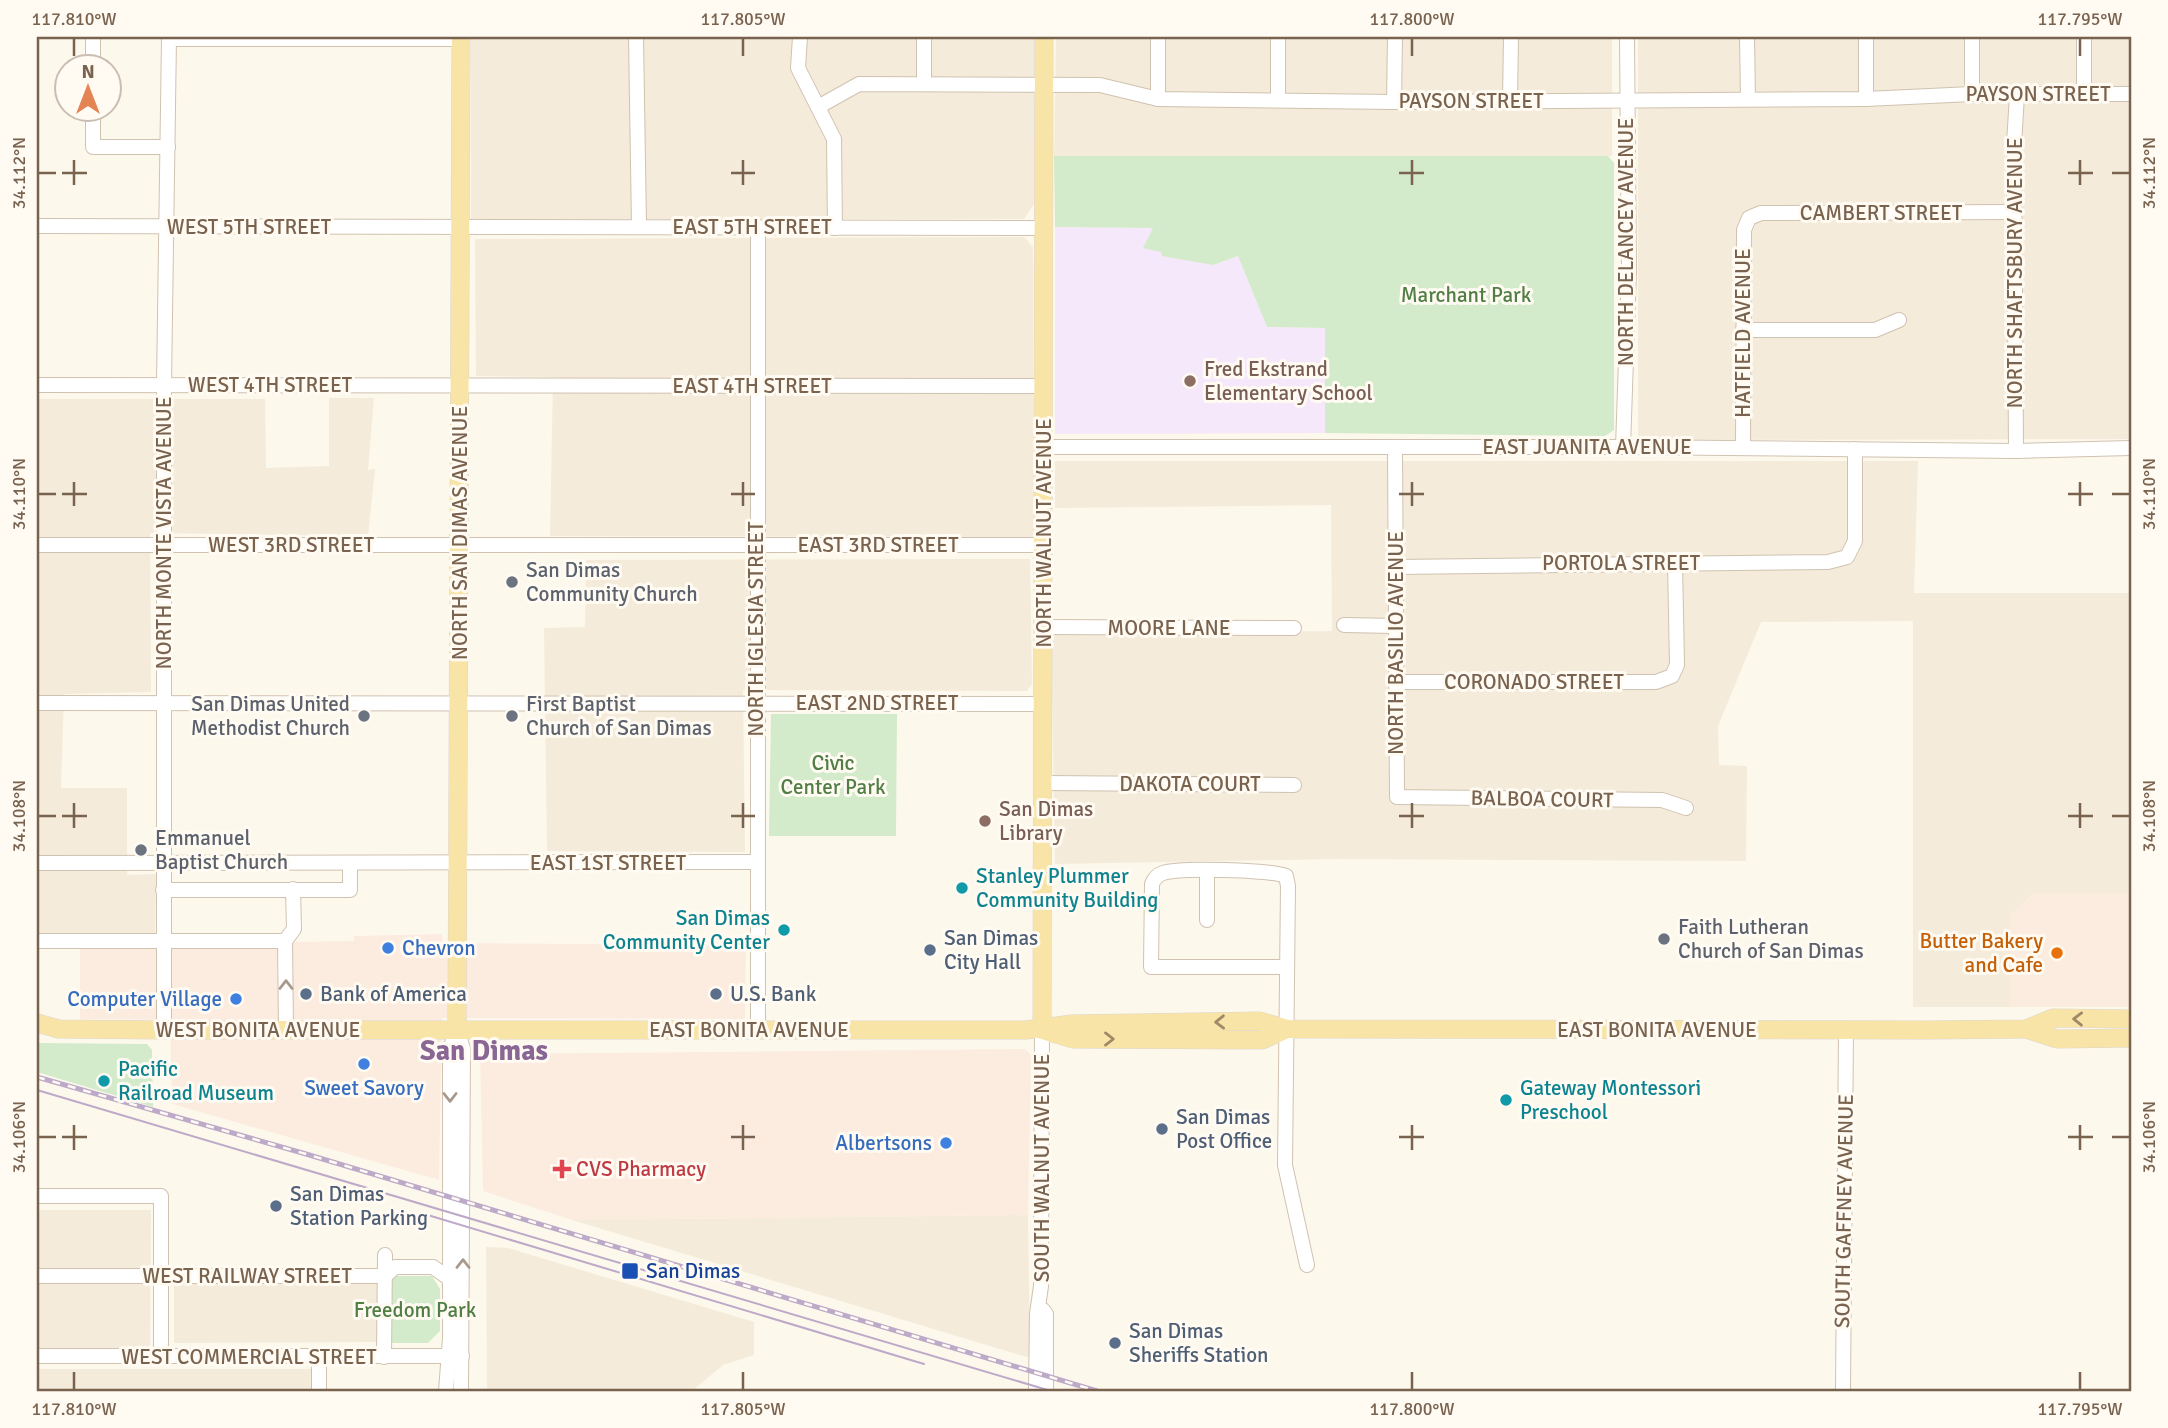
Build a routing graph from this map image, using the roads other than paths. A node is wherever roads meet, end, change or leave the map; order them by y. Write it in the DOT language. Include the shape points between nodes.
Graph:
graph roads {
  1 [pos="636,37"];
  2 [pos="800,37"];
  3 [pos="924,37"];
  4 [pos="1044,37"];
  5 [pos="1158,37"];
  6 [pos="1278,37"];
  7 [pos="1395,37"];
  8 [pos="1511,37"];
  9 [pos="1627,37"];
  10 [pos="1747,37"];
  11 [pos="1866,37"];
  12 [pos="1972,37"];
  13 [pos="2084,37"];
  14 [pos="169,38"];
  15 [pos="461,38"];
  16 [pos="924,84"];
  17 [pos="1044,84"];
  18 [pos="1972,94"];
  19 [pos="2084,94"];
  20 [pos="2131,94"];
  21 [pos="2017,95"];
  22 [pos="1158,99"];
  23 [pos="1748,99"];
  24 [pos="1866,99"];
  25 [pos="1278,100"];
  26 [pos="1510,100"];
  27 [pos="1627,100"];
  28 [pos="1394,102"];
  29 [pos="818,107"];
  30 [pos="93,122"];
  31 [pos="168,147"];
  32 [pos="2015,212"];
  33 [pos="1749,218"];
  34 [pos="37,226"];
  35 [pos="165,226"];
  36 [pos="460,226"];
  37 [pos="639,226"];
  38 [pos="758,227"];
  39 [pos="835,228"];
  40 [pos="1044,228"];
  41 [pos="1899,320"];
  42 [pos="1743,330"];
  43 [pos="37,385"];
  44 [pos="164,385"];
  45 [pos="461,385"];
  46 [pos="756,386"];
  47 [pos="1044,386"];
  48 [pos="1043,447"];
  49 [pos="1395,447"];
  50 [pos="1623,447"];
  51 [pos="1743,448"];
  52 [pos="2131,448"];
  53 [pos="1854,449"];
  54 [pos="2016,451"];
  55 [pos="37,545"];
  56 [pos="163,545"];
  57 [pos="461,545"];
  58 [pos="756,545"];
  59 [pos="1043,545"];
  60 [pos="1675,563"];
  61 [pos="1395,566"];
  62 [pos="1345,625"];
  63 [pos="1395,626"];
  64 [pos="1044,627"];
  65 [pos="1294,628"];
  66 [pos="1395,681"];
  67 [pos="37,703"];
  68 [pos="165,703"];
  69 [pos="459,703"];
  70 [pos="756,703"];
  71 [pos="1044,704"];
  72 [pos="1044,783"];
  73 [pos="1294,785"];
  74 [pos="1397,797"];
  75 [pos="1686,808"];
  76 [pos="757,862"];
  77 [pos="37,863"];
  78 [pos="163,863"];
  79 [pos="350,863"];
  80 [pos="458,863"];
  81 [pos="1207,872"];
  82 [pos="293,889"];
  83 [pos="163,890"];
  84 [pos="1207,920"];
  85 [pos="290,935"];
  86 [pos="37,941"];
  87 [pos="164,942"];
  88 [pos="1287,967"];
  89 [pos="2131,1019"];
  90 [pos="37,1023"];
  91 [pos="58,1029"];
  92 [pos="457,1029"];
  93 [pos="1287,1029"];
  94 [pos="2026,1029"];
  95 [pos="164,1030"];
  96 [pos="286,1030"];
  97 [pos="1042,1030"];
  98 [pos="1846,1030"];
  99 [pos="758,1031"];
  100 [pos="37,1036"];
  101 [pos="2131,1038"];
  102 [pos="37,1196"];
  103 [pos="385,1255"];
  104 [pos="1307,1265"];
  105 [pos="37,1276"];
  106 [pos="161,1276"];
  107 [pos="385,1276"];
  108 [pos="450,1279"];
  109 [pos="1041,1306"];
  110 [pos="37,1356"];
  111 [pos="161,1356"];
  112 [pos="319,1357"];
  113 [pos="384,1357"];
  114 [pos="455,1357"];
  115 [pos="319,1391"];
  116 [pos="446,1391"];
  117 [pos="461,1391"];
  118 [pos="1036,1391"];
  119 [pos="1046,1391"];
  120 [pos="1843,1391"];
  1 -- 37 [label="street"];
  2 -- 29 [label="street" via="799,68"];
  3 -- 16 [label="street"];
  4 -- 17 [label="main road, NORTH WALNUT AVENUE"];
  5 -- 22 [label="street"];
  6 -- 25 [label="street"];
  7 -- 28 [label="street"];
  8 -- 26 [label="street"];
  9 -- 27 [label="street, NORTH DELANCEY AVENUE"];
  10 -- 23 [label="street"];
  11 -- 24 [label="street"];
  12 -- 18 [label="street"];
  13 -- 19 [label="street"];
  14 -- 15 [label="street"];
  14 -- 31 [label="street, NORTH MONTE VISTA AVENUE"];
  15 -- 36 [label="main road, NORTH SAN DIMAS AVENUE"];
  16 -- 17 [label="street, PAYSON STREET"];
  16 -- 29 [label="street, PAYSON STREET" via="859,84"];
  17 -- 22 [label="street, PAYSON STREET" via="1100,85"];
  17 -- 40 [label="main road, NORTH WALNUT AVENUE"];
  18 -- 21 [label="street, PAYSON STREET"];
  18 -- 24 [label="street, PAYSON STREET"];
  19 -- 20 [label="street, PAYSON STREET"];
  19 -- 21 [label="street, PAYSON STREET"];
  21 -- 32 [label="street, NORTH SHAFTSBURY AVENUE"];
  22 -- 25 [label="street, PAYSON STREET"];
  23 -- 24 [label="street, PAYSON STREET"];
  23 -- 27 [label="street, PAYSON STREET"];
  25 -- 28 [label="street, PAYSON STREET"];
  26 -- 27 [label="street, PAYSON STREET"];
  26 -- 28 [label="street, PAYSON STREET"];
  27 -- 50 [label="street, NORTH DELANCEY AVENUE" via="1629,272"];
  29 -- 39 [label="street" via="834,139"];
  30 -- 31 [label="street" via="93,147"];
  31 -- 35 [label="street, NORTH MONTE VISTA AVENUE" via="169,213"];
  32 -- 33 [label="street, CAMBERT STREET" via="1761,213"];
  32 -- 54 [label="street, NORTH SHAFTSBURY AVENUE"];
  33 -- 42 [label="street, HATFIELD AVENUE" via="1744,230"];
  34 -- 35 [label="street, WEST 5TH STREET"];
  35 -- 36 [label="street, WEST 5TH STREET"];
  35 -- 44 [label="street, NORTH MONTE VISTA AVENUE"];
  36 -- 37 [label="street, EAST 5TH STREET"];
  36 -- 45 [label="main road, NORTH SAN DIMAS AVENUE"];
  37 -- 38 [label="street, EAST 5TH STREET"];
  38 -- 39 [label="street, EAST 5TH STREET"];
  38 -- 46 [label="street, NORTH IGLESIA STREET"];
  39 -- 40 [label="street, EAST 5TH STREET"];
  40 -- 47 [label="main road, NORTH WALNUT AVENUE"];
  41 -- 42 [label="street" via="1875,330"];
  42 -- 51 [label="street, HATFIELD AVENUE"];
  43 -- 44 [label="street, WEST 4TH STREET"];
  44 -- 45 [label="street, WEST 4TH STREET"];
  44 -- 56 [label="street, NORTH MONTE VISTA AVENUE"];
  45 -- 46 [label="street, EAST 4TH STREET"];
  45 -- 57 [label="main road, NORTH SAN DIMAS AVENUE"];
  46 -- 47 [label="street, EAST 4TH STREET"];
  46 -- 58 [label="street, NORTH IGLESIA STREET"];
  47 -- 48 [label="main road, NORTH WALNUT AVENUE"];
  48 -- 49 [label="street, EAST JUANITA AVENUE"];
  48 -- 59 [label="main road, NORTH WALNUT AVENUE"];
  49 -- 50 [label="street, EAST JUANITA AVENUE"];
  49 -- 61 [label="street, NORTH BASILIO AVENUE"];
  50 -- 51 [label="street, EAST JUANITA AVENUE"];
  51 -- 53 [label="street, EAST JUANITA AVENUE"];
  52 -- 54 [label="street, EAST JUANITA AVENUE"];
  53 -- 54 [label="street, EAST JUANITA AVENUE"];
  53 -- 60 [label="street, PORTOLA STREET" via="1854,541 1847,557 1828,562"];
  55 -- 56 [label="street, WEST 3RD STREET"];
  56 -- 57 [label="street, WEST 3RD STREET"];
  56 -- 68 [label="street, NORTH MONTE VISTA AVENUE"];
  57 -- 58 [label="street, EAST 3RD STREET"];
  57 -- 69 [label="main road, NORTH SAN DIMAS AVENUE"];
  58 -- 59 [label="street, EAST 3RD STREET"];
  58 -- 70 [label="street, NORTH IGLESIA STREET"];
  59 -- 64 [label="main road, NORTH WALNUT AVENUE"];
  60 -- 61 [label="street, PORTOLA STREET"];
  60 -- 66 [label="street, CORONADO STREET" via="1676,665 1672,676 1656,682"];
  61 -- 63 [label="street, NORTH BASILIO AVENUE"];
  62 -- 63 [label="street"];
  63 -- 66 [label="street, NORTH BASILIO AVENUE"];
  64 -- 65 [label="street, MOORE LANE"];
  64 -- 71 [label="main road, NORTH WALNUT AVENUE"];
  66 -- 74 [label="street, NORTH BASILIO AVENUE"];
  67 -- 68 [label="street, EAST 2ND STREET"];
  68 -- 69 [label="street, EAST 2ND STREET"];
  68 -- 78 [label="street, NORTH MONTE VISTA AVENUE"];
  69 -- 70 [label="street, EAST 2ND STREET"];
  69 -- 80 [label="main road, NORTH SAN DIMAS AVENUE"];
  70 -- 71 [label="street, EAST 2ND STREET"];
  70 -- 76 [label="street, NORTH IGLESIA STREET"];
  71 -- 72 [label="main road, NORTH WALNUT AVENUE"];
  72 -- 73 [label="street, DAKOTA COURT"];
  72 -- 97 [label="main road, NORTH WALNUT AVENUE"];
  74 -- 75 [label="street, BALBOA COURT" via="1662,800"];
  76 -- 80 [label="street, EAST 1ST STREET"];
  76 -- 99 [label="street, NORTH IGLESIA STREET"];
  77 -- 78 [label="street, EAST 1ST STREET"];
  78 -- 79 [label="street, EAST 1ST STREET"];
  78 -- 83 [label="street, NORTH MONTE VISTA AVENUE"];
  79 -- 80 [label="street, EAST 1ST STREET"];
  79 -- 82 [label="street" via="350,890"];
  80 -- 92 [label="main road, NORTH SAN DIMAS AVENUE"];
  81 -- 84 [label="street"];
  81 -- 88 [label="street" via="1286,876"];
  81 -- 88 [label="street" via="1164,872 1155,877 1151,967"];
  82 -- 83 [label="street"];
  82 -- 85 [label="street"];
  83 -- 87 [label="street, NORTH MONTE VISTA AVENUE"];
  85 -- 87 [label="street"];
  96 -- 85 [label="street, one-way"];
  86 -- 87 [label="street"];
  87 -- 95 [label="street, NORTH MONTE VISTA AVENUE"];
  88 -- 93 [label="street"];
  89 -- 94 [label="main road, EAST BONITA AVENUE, one-way" via="2053,1018"];
  90 -- 91 [label="main road, WEST BONITA AVENUE"];
  91 -- 95 [label="main road, WEST BONITA AVENUE"];
  91 -- 100 [label="main road, WEST BONITA AVENUE"];
  92 -- 96 [label="main road, WEST BONITA AVENUE"];
  92 -- 99 [label="main road, EAST BONITA AVENUE"];
  92 -- 108 [label="street, one-way" via="450,1049"];
  114 -- 92 [label="street, one-way" via="463,1049"];
  93 -- 97 [label="main road, EAST BONITA AVENUE" via="1260,1021 1072,1024"];
  93 -- 98 [label="main road, EAST BONITA AVENUE"];
  93 -- 104 [label="street" via="1285,1165"];
  94 -- 98 [label="main road, EAST BONITA AVENUE"];
  94 -- 101 [label="main road, EAST BONITA AVENUE" via="2057,1039"];
  95 -- 96 [label="main road, WEST BONITA AVENUE"];
  97 -- 99 [label="main road, EAST BONITA AVENUE"];
  97 -- 109 [label="street, SOUTH WALNUT AVENUE"];
  98 -- 120 [label="street, SOUTH GAFFNEY AVENUE"];
  102 -- 106 [label="street" via="161,1196"];
  103 -- 107 [label="street"];
  105 -- 106 [label="street, WEST RAILWAY STREET"];
  106 -- 107 [label="street, WEST RAILWAY STREET"];
  106 -- 111 [label="street"];
  107 -- 108 [label="street, WEST RAILWAY STREET" via="395,1267 433,1267"];
  107 -- 113 [label="street"];
  108 -- 114 [label="street"];
  109 -- 118 [label="street, SOUTH WALNUT AVENUE" via="1037,1314"];
  109 -- 119 [label="street, SOUTH WALNUT AVENUE" via="1046,1314"];
  110 -- 111 [label="street, WEST COMMERCIAL STREET"];
  111 -- 112 [label="street, WEST COMMERCIAL STREET"];
  112 -- 113 [label="street, WEST COMMERCIAL STREET"];
  112 -- 115 [label="street"];
  113 -- 114 [label="street, WEST COMMERCIAL STREET"];
  114 -- 116 [label="street"];
  114 -- 117 [label="street"];
}
